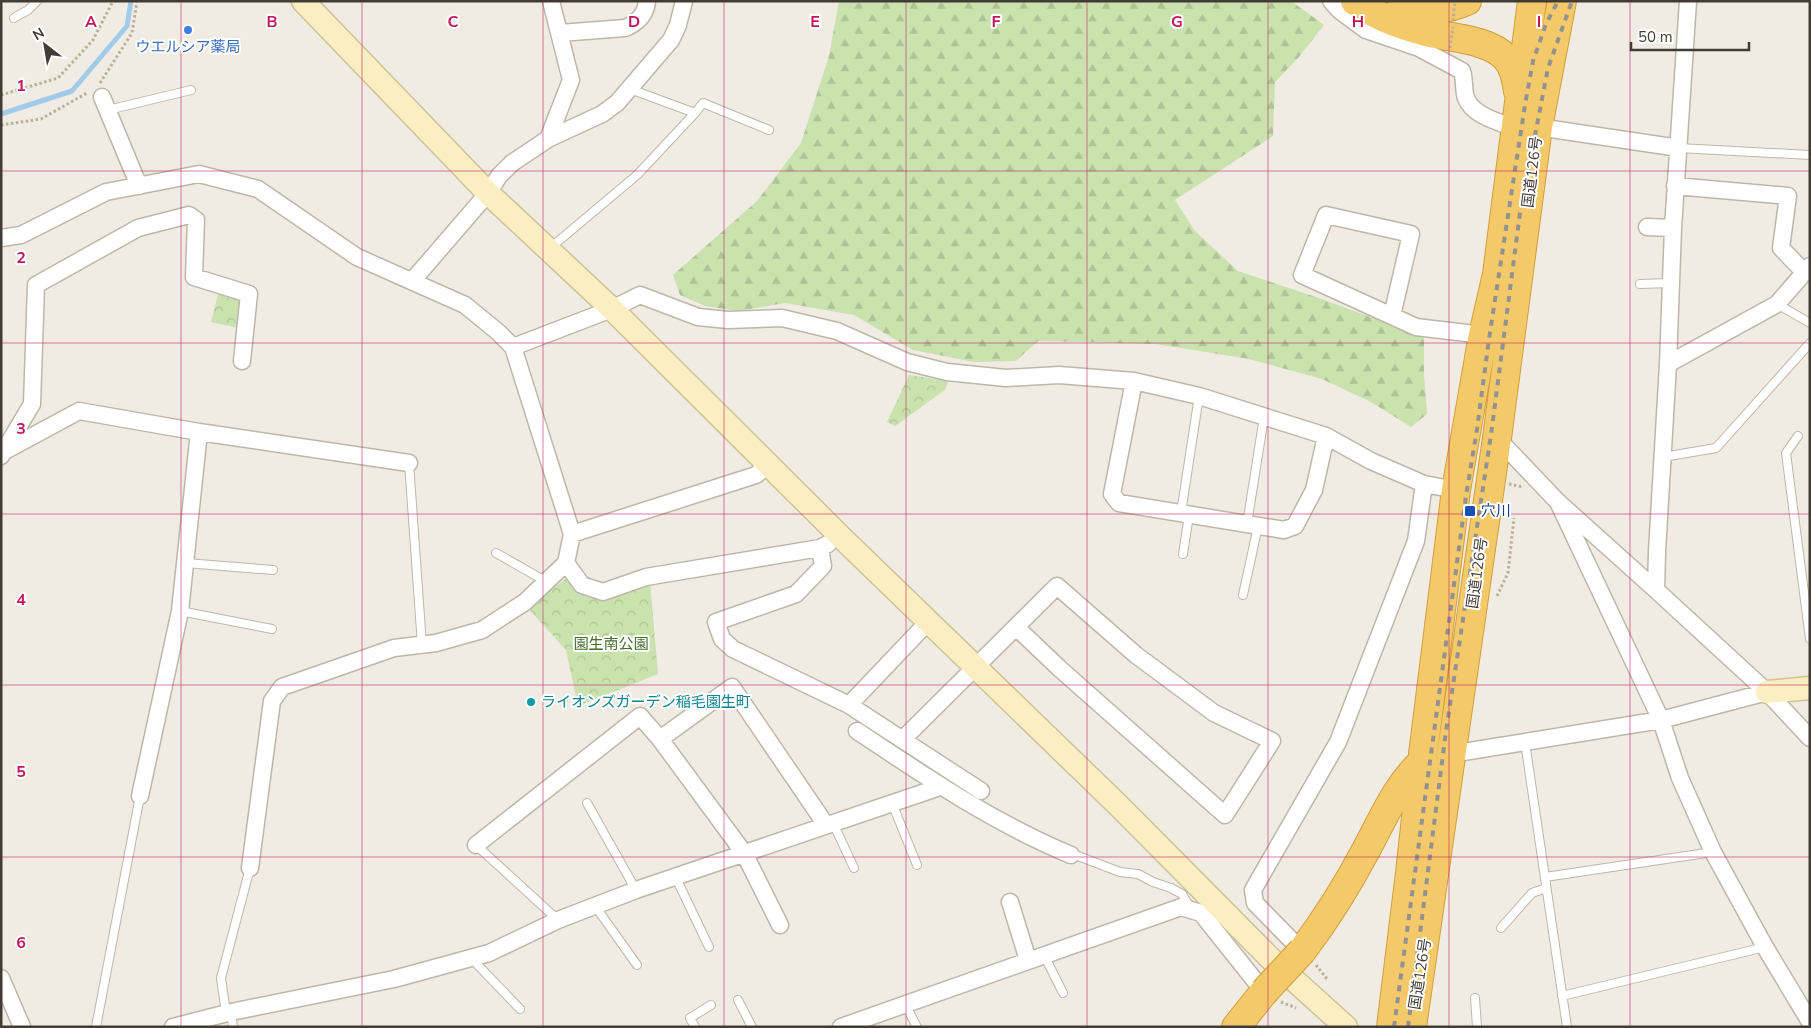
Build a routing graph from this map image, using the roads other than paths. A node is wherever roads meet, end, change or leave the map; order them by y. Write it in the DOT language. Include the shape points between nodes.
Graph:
graph roads {
  1 [pos="37,1"];
  2 [pos="303,1"];
  3 [pos="551,1"];
  4 [pos="647,1"];
  5 [pos="684,1"];
  6 [pos="1331,1"];
  7 [pos="1355,1"];
  8 [pos="1402,1"];
  9 [pos="1562,1"];
  10 [pos="1688,1"];
  11 [pos="1536,6"];
  12 [pos="14,18"];
  13 [pos="1457,27"];
  14 [pos="560,33"];
  15 [pos="630,89"];
  16 [pos="191,90"];
  17 [pos="100,96"];
  18 [pos="1520,97"];
  19 [pos="696,114"];
  20 [pos="1527,128"];
  21 [pos="769,130"];
  22 [pos="548,138"];
  23 [pos="1679,148"];
  24 [pos="1810,155"];
  25 [pos="139,186"];
  26 [pos="1675,186"];
  27 [pos="488,192"];
  28 [pos="1647,228"];
  29 [pos="1673,228"];
  30 [pos="1,238"];
  31 [pos="548,250"];
  32 [pos="1807,270"];
  33 [pos="413,280"];
  34 [pos="1671,283"];
  35 [pos="1640,284"];
  36 [pos="1777,304"];
  37 [pos="612,309"];
  38 [pos="1392,316"];
  39 [pos="1810,324"];
  40 [pos="1484,335"];
  41 [pos="1810,344"];
  42 [pos="512,347"];
  43 [pos="242,361"];
  44 [pos="1668,364"];
  45 [pos="1134,381"];
  46 [pos="1199,396"];
  47 [pos="1264,417"];
  48 [pos="199,432"];
  49 [pos="1326,436"];
  50 [pos="1798,436"];
  51 [pos="1497,438"];
  52 [pos="2,454"];
  53 [pos="1663,457"];
  54 [pos="409,463"];
  55 [pos="769,464"];
  56 [pos="1424,484"];
  57 [pos="1456,490"];
  58 [pos="1558,502"];
  59 [pos="1185,514"];
  60 [pos="1252,525"];
  61 [pos="572,534"];
  62 [pos="841,538"];
  63 [pos="820,548"];
  64 [pos="496,553"];
  65 [pos="1183,554"];
  66 [pos="186,563"];
  67 [pos="566,563"];
  68 [pos="273,570"];
  69 [pos="547,582"];
  70 [pos="1656,590"];
  71 [pos="1243,595"];
  72 [pos="180,611"];
  73 [pos="928,622"];
  74 [pos="1016,626"];
  75 [pos="272,629"];
  76 [pos="1810,639"];
  77 [pos="422,645"];
  78 [pos="976,667"];
  79 [pos="1810,688"];
  80 [pos="1767,692"];
  81 [pos="850,705"];
  82 [pos="1661,720"];
  83 [pos="857,732"];
  84 [pos="1810,738"];
  85 [pos="660,739"];
  86 [pos="903,739"];
  87 [pos="1525,742"];
  88 [pos="1451,754"];
  89 [pos="1422,762"];
  90 [pos="940,787"];
  91 [pos="981,791"];
  92 [pos="140,796"];
  93 [pos="587,803"];
  94 [pos="892,803"];
  95 [pos="830,824"];
  96 [pos="476,845"];
  97 [pos="1713,852"];
  98 [pos="744,853"];
  99 [pos="1071,855"];
  100 [pos="917,865"];
  101 [pos="250,868"];
  102 [pos="854,868"];
  103 [pos="1545,877"];
  104 [pos="676,878"];
  105 [pos="1546,888"];
  106 [pos="636,890"];
  107 [pos="1010,902"];
  108 [pos="595,906"];
  109 [pos="1191,910"];
  110 [pos="558,920"];
  111 [pos="780,925"];
  112 [pos="1501,928"];
  113 [pos="709,947"];
  114 [pos="1765,947"];
  115 [pos="1044,955"];
  116 [pos="1307,955"];
  117 [pos="471,958"];
  118 [pos="1028,960"];
  119 [pos="637,965"];
  120 [pos="1,978"];
  121 [pos="1063,993"];
  122 [pos="1562,996"];
  123 [pos="1272,997"];
  124 [pos="1475,998"];
  125 [pos="738,1000"];
  126 [pos="905,1004"];
  127 [pos="711,1005"];
  128 [pos="520,1009"];
  129 [pos="230,1017"];
  130 [pos="1810,1022"];
  131 [pos="1237,1026"];
  132 [pos="22,1027"];
  133 [pos="96,1027"];
  134 [pos="173,1027"];
  135 [pos="695,1027"];
  136 [pos="752,1027"];
  137 [pos="841,1027"];
  138 [pos="917,1027"];
  139 [pos="1346,1027"];
  140 [pos="1391,1027"];
  141 [pos="1412,1027"];
  142 [pos="1477,1027"];
  143 [pos="1567,1027"];
  1 -- 12 [label="lane"];
  2 -- 27 [label="street"];
  3 -- 14 [label="street"];
  4 -- 14 [label="street" via="642,18 625,28"];
  5 -- 15 [label="street" via="671,40"];
  6 -- 20 [label="street" via="1366,30 1419,48 1462,71 1470,105 1484,116"];
  7 -- 13 [label="highway" via="1371,13 1428,32"];
  8 -- 13 [label="highway" via="1422,9 1458,5"];
  9 -- 20 [label="highway, 国道126号"];
  10 -- 23 [label="street"];
  11 -- 13 [label="highway" via="1507,30 1492,36 1477,39"];
  11 -- 18 [label="highway, 国道126号"];
  13 -- 18 [label="highway" via="1506,59 1513,68"];
  14 -- 22 [label="street" via="571,80"];
  15 -- 19 [label="lane"];
  15 -- 22 [label="street" via="617,104 602,114"];
  16 -- 17 [label="lane"];
  17 -- 25 [label="street"];
  18 -- 20 [label="highway, 国道126号"];
  19 -- 21 [label="lane" via="703,102"];
  19 -- 31 [label="lane" via="637,175"];
  20 -- 23 [label="street"];
  20 -- 40 [label="highway, 国道126号"];
  20 -- 51 [label="highway, 国道126号"];
  22 -- 27 [label="street" via="512,163"];
  23 -- 24 [label="lane"];
  23 -- 26 [label="street"];
  25 -- 30 [label="street" via="106,192 21,236"];
  25 -- 33 [label="street" via="199,174 258,190 357,257"];
  26 -- 29 [label="street"];
  26 -- 32 [label="street" via="1788,196 1781,248"];
  27 -- 31 [label="street"];
  27 -- 33 [label="street"];
  28 -- 29 [label="street"];
  29 -- 34 [label="street"];
  31 -- 37 [label="street"];
  32 -- 36 [label="street"];
  33 -- 42 [label="street" via="465,305"];
  34 -- 35 [label="lane"];
  34 -- 44 [label="street"];
  36 -- 39 [label="lane"];
  36 -- 44 [label="street"];
  37 -- 42 [label="street"];
  37 -- 45 [label="street" via="640,295 698,317 728,320 782,318 838,331 907,362 947,372 1006,378 1059,375"];
  37 -- 55 [label="street"];
  38 -- 38 [label="street" via="1302,275 1326,215 1411,234"];
  38 -- 40 [label="street" via="1416,327"];
  40 -- 57 [label="highway, 国道126号"];
  41 -- 53 [label="lane" via="1716,448"];
  42 -- 61 [label="street"];
  43 -- 52 [label="street" via="249,294 194,277 196,220 189,215 138,228 36,285 32,404"];
  44 -- 53 [label="street"];
  45 -- 46 [label="street"];
  45 -- 59 [label="street" via="1112,494 1119,503"];
  46 -- 47 [label="street"];
  46 -- 59 [label="lane"];
  47 -- 49 [label="street"];
  47 -- 60 [label="lane"];
  48 -- 52 [label="street" via="79,412"];
  48 -- 54 [label="street"];
  48 -- 66 [label="street"];
  49 -- 56 [label="street" via="1371,461"];
  49 -- 60 [label="street" via="1314,490 1295,526 1284,530"];
  50 -- 76 [label="lane" via="1786,453"];
  51 -- 58 [label="street"];
  51 -- 88 [label="highway, 国道126号"];
  53 -- 70 [label="street"];
  54 -- 77 [label="lane"];
  55 -- 61 [label="street" via="756,476"];
  55 -- 62 [label="street"];
  56 -- 57 [label="street"];
  56 -- 116 [label="street" via="1416,541 1338,742 1252,890 1255,903"];
  57 -- 89 [label="highway, 国道126号"];
  58 -- 70 [label="street"];
  58 -- 82 [label="street"];
  59 -- 60 [label="street"];
  59 -- 65 [label="lane"];
  60 -- 71 [label="lane"];
  61 -- 67 [label="street"];
  62 -- 63 [label="street"];
  62 -- 73 [label="street"];
  63 -- 67 [label="street" via="646,577 603,592 582,585"];
  63 -- 81 [label="street" via="823,566 796,594 716,622 722,639 733,649"];
  64 -- 69 [label="lane"];
  66 -- 68 [label="lane"];
  66 -- 72 [label="street"];
  67 -- 69 [label="street"];
  69 -- 77 [label="street" via="525,602 482,630"];
  70 -- 80 [label="street"];
  72 -- 75 [label="lane"];
  72 -- 92 [label="street"];
  73 -- 78 [label="street"];
  73 -- 81 [label="street"];
  74 -- 74 [label="street" via="1057,586 1136,655 1214,713 1272,742 1225,814"];
  74 -- 78 [label="street"];
  77 -- 101 [label="street" via="394,648 282,686 272,701"];
  78 -- 86 [label="street"];
  78 -- 139 [label="street" via="1273,961"];
  79 -- 80 [label="street"];
  80 -- 82 [label="street"];
  80 -- 84 [label="street"];
  81 -- 86 [label="street"];
  82 -- 87 [label="street"];
  82 -- 97 [label="street" via="1680,778"];
  83 -- 90 [label="street"];
  85 -- 95 [label="street" via="732,687"];
  85 -- 96 [label="street" via="640,716"];
  85 -- 98 [label="street"];
  86 -- 91 [label="street"];
  87 -- 88 [label="street"];
  87 -- 103 [label="lane"];
  88 -- 141 [label="highway, 国道126号"];
  89 -- 116 [label="highway" via="1411,772 1392,801"];
  89 -- 140 [label="highway, 国道126号"];
  90 -- 94 [label="street"];
  90 -- 99 [label="street" via="1004,824"];
  92 -- 133 [label="lane"];
  93 -- 106 [label="lane"];
  94 -- 95 [label="street"];
  94 -- 100 [label="lane"];
  95 -- 98 [label="street"];
  95 -- 102 [label="lane"];
  96 -- 110 [label="lane"];
  97 -- 103 [label="lane"];
  97 -- 114 [label="street"];
  98 -- 104 [label="street"];
  98 -- 111 [label="street"];
  99 -- 109 [label="lane" via="1120,872 1138,874 1171,888 1182,894"];
  101 -- 129 [label="lane" via="221,978"];
  103 -- 105 [label="lane"];
  104 -- 106 [label="street"];
  104 -- 113 [label="lane"];
  105 -- 112 [label="lane" via="1532,893"];
  105 -- 122 [label="lane"];
  106 -- 108 [label="street"];
  107 -- 118 [label="street"];
  108 -- 110 [label="street"];
  108 -- 119 [label="lane"];
  109 -- 115 [label="street" via="1181,907"];
  109 -- 123 [label="street" via="1201,914"];
  110 -- 117 [label="street" via="489,953"];
  114 -- 122 [label="lane"];
  114 -- 130 [label="street"];
  115 -- 118 [label="street"];
  115 -- 121 [label="lane"];
  116 -- 123 [label="highway, bridge"];
  117 -- 128 [label="lane"];
  117 -- 129 [label="street"];
  118 -- 126 [label="street"];
  120 -- 132 [label="street"];
  122 -- 143 [label="lane"];
  123 -- 131 [label="highway"];
  124 -- 142 [label="lane"];
  125 -- 136 [label="lane"];
  126 -- 137 [label="street"];
  126 -- 138 [label="lane"];
  127 -- 135 [label="lane" via="690,1018"];
  129 -- 134 [label="street"];
}
